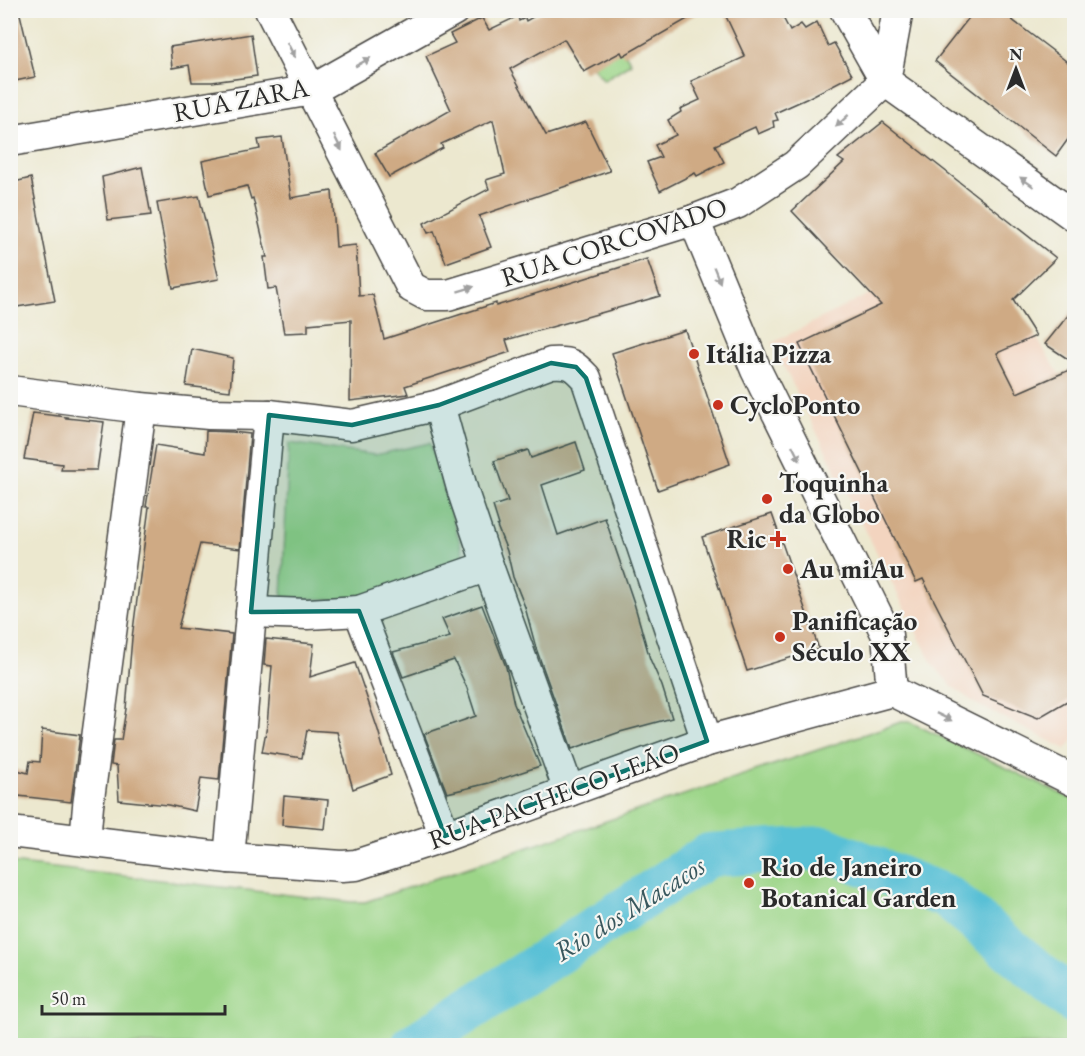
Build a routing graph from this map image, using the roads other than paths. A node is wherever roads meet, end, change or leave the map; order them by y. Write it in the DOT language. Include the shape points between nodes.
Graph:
graph roads {
  1 [pos="270,10"];
  2 [pos="454,10"];
  3 [pos="846,10"];
  4 [pos="898,10"];
  5 [pos="885,81"];
  6 [pos="312,90"];
  7 [pos="10,141"];
  8 [pos="1074,216"];
  9 [pos="694,220"];
  10 [pos="10,391"];
  11 [pos="440,405"];
  12 [pos="141,408"];
  13 [pos="269,416"];
  14 [pos="488,566"];
  15 [pos="359,611"];
  16 [pos="251,612"];
  17 [pos="892,691"];
  18 [pos="707,741"];
  19 [pos="1074,781"];
  20 [pos="569,791"];
  21 [pos="10,832"];
  22 [pos="445,836"];
  23 [pos="85,841"];
  24 [pos="229,858"];
  1 -- 6 [label="street, one-way"];
  6 -- 2 [label="street, RUA ZARA, one-way"];
  3 -- 5 [label="street"];
  4 -- 5 [label="street"];
  8 -- 5 [label="street, one-way"];
  5 -- 9 [label="street, RUA CORCOVADO, one-way" via="796,165 738,203"];
  6 -- 7 [label="street, RUA ZARA"];
  6 -- 9 [label="street, RUA CORCOVADO, one-way" via="411,287 426,295 448,295"];
  9 -- 17 [label="street, one-way" via="756,370 887,635"];
  10 -- 12 [label="street"];
  11 -- 13 [label="street" via="352,425"];
  11 -- 14 [label="street"];
  11 -- 18 [label="street" via="550,363 567,363 586,378"];
  12 -- 13 [label="street"];
  12 -- 23 [label="street"];
  13 -- 16 [label="street"];
  14 -- 15 [label="street"];
  14 -- 20 [label="street"];
  15 -- 16 [label="street"];
  15 -- 22 [label="street"];
  16 -- 24 [label="street"];
  17 -- 18 [label="street, RUA PACHECO LEÃO"];
  17 -- 19 [label="street, one-way"];
  18 -- 20 [label="street, RUA PACHECO LEÃO"];
  20 -- 22 [label="street, RUA PACHECO LEÃO"];
  21 -- 23 [label="street, RUA PACHECO LEÃO"];
  22 -- 24 [label="street, RUA PACHECO LEÃO" via="342,866"];
  23 -- 24 [label="street, RUA PACHECO LEÃO"];
}
